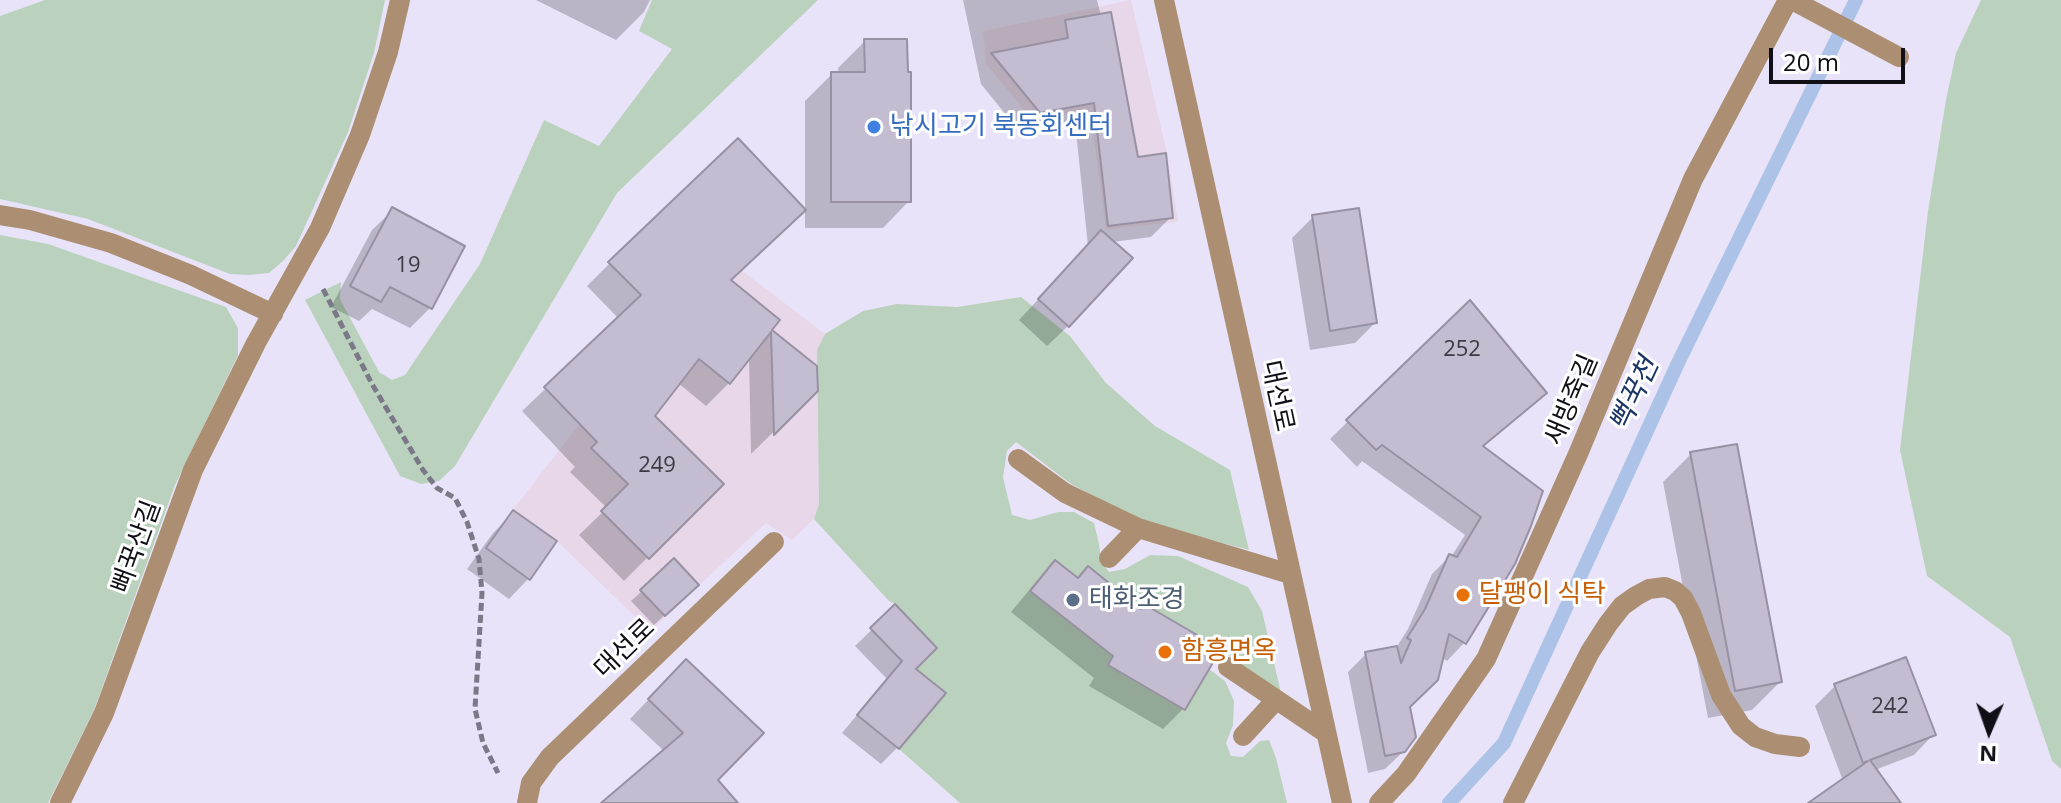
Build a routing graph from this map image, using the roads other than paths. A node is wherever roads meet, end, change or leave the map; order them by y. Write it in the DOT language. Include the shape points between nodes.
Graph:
graph roads {
  1 [pos="400,0"];
  2 [pos="1164,0"];
  3 [pos="1796,3"];
  4 [pos="1899,57"];
  5 [pos="0,215"];
  6 [pos="273,314"];
  7 [pos="1018,459"];
  8 [pos="1138,528"];
  9 [pos="774,542"];
  10 [pos="1109,558"];
  11 [pos="1290,574"];
  12 [pos="1228,667"];
  13 [pos="1276,700"];
  14 [pos="1326,733"];
  15 [pos="1243,736"];
  16 [pos="1800,747"];
  17 [pos="60,803"];
  18 [pos="527,803"];
  19 [pos="1342,803"];
  20 [pos="1379,803"];
  21 [pos="1513,803"];
  1 -- 6 [label="street, 뻐꾹산길" via="360,135 320,228"];
  2 -- 11 [label="street, 대선로"];
  3 -- 4 [label="street, 새방죽길"];
  3 -- 20 [label="street, 새방죽길" via="1693,179 1486,659 1406,774"];
  5 -- 6 [label="street" via="111,243"];
  6 -- 17 [label="street, 뻐꾹산길" via="193,470 104,713"];
  7 -- 8 [label="street" via="1065,493"];
  8 -- 10 [label="street"];
  8 -- 11 [label="street"];
  9 -- 18 [label="street, 대선로" via="550,757 531,783"];
  11 -- 14 [label="street, 대선로"];
  12 -- 13 [label="street"];
  13 -- 14 [label="street"];
  13 -- 15 [label="street"];
  14 -- 19 [label="street, 대선로"];
  16 -- 21 [label="street" via="1755,737 1741,726 1721,695 1683,598 1665,587 1649,589 1622,606 1590,652"];
}
